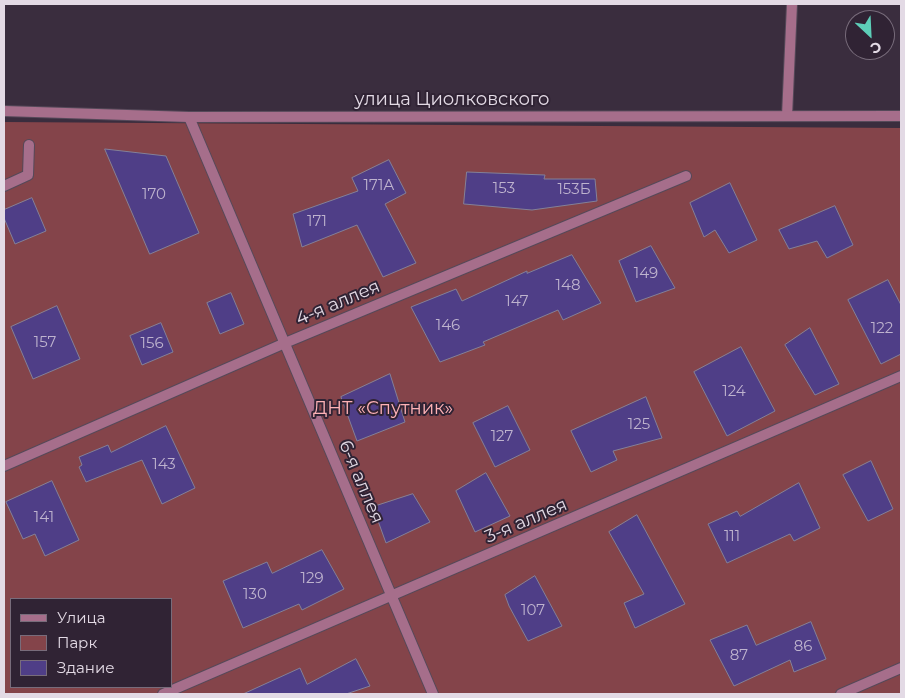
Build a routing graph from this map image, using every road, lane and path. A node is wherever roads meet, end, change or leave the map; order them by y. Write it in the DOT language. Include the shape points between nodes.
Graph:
graph roads {
  1 [pos="792,4"];
  2 [pos="4,112"];
  3 [pos="788,116"];
  4 [pos="901,116"];
  5 [pos="189,117"];
  6 [pos="29,145"];
  7 [pos="686,176"];
  8 [pos="4,186"];
  9 [pos="285,343"];
  10 [pos="901,376"];
  11 [pos="4,466"];
  12 [pos="391,596"];
  13 [pos="901,668"];
  14 [pos="163,694"];
  15 [pos="433,694"];
  16 [pos="841,694"];
  1 -- 3 [label="street"];
  2 -- 5 [label="street, улица Циолковского"];
  3 -- 4 [label="street, улица Циолковского"];
  3 -- 5 [label="street, улица Циолковского"];
  5 -- 9 [label="street, 6-я аллея"];
  6 -- 8 [label="street" via="28,175"];
  7 -- 9 [label="street, 4-я аллея"];
  9 -- 11 [label="street, 4-я аллея"];
  9 -- 12 [label="street, 6-я аллея"];
  10 -- 12 [label="street, 3-я аллея"];
  12 -- 14 [label="street, 3-я аллея"];
  12 -- 15 [label="street, 6-я аллея"];
  13 -- 16 [label="street"];
}
